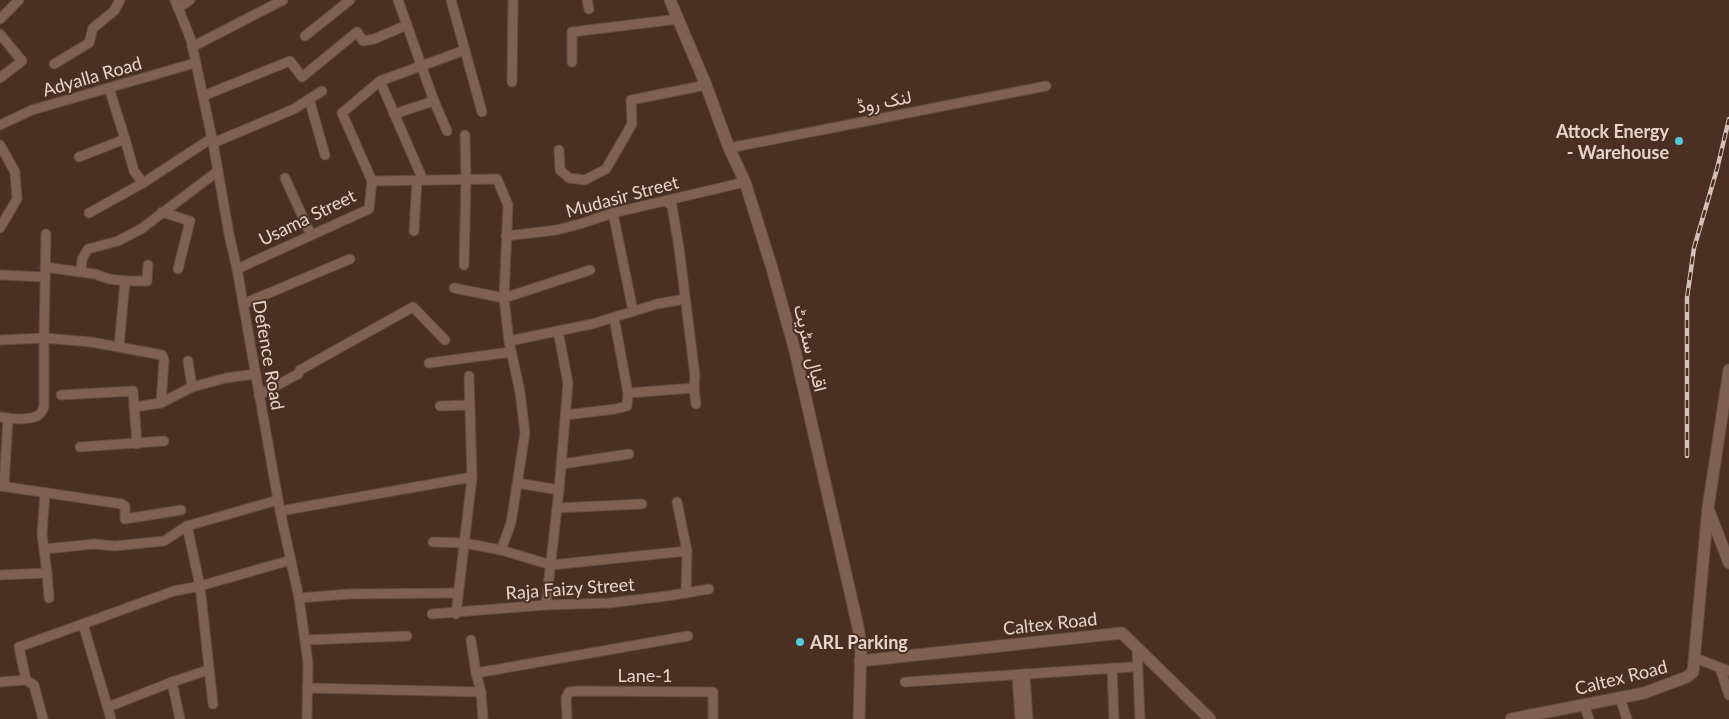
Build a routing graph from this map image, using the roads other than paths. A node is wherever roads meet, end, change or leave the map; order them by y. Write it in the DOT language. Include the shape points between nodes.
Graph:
graph roads {
  1 [pos="19,0"];
  2 [pos="120,0"];
  3 [pos="190,0"];
  4 [pos="283,0"];
  5 [pos="350,0"];
  6 [pos="398,0"];
  7 [pos="451,0"];
  8 [pos="513,0"];
  9 [pos="670,0"];
  10 [pos="177,4"];
  11 [pos="0,19"];
  12 [pos="678,19"];
  13 [pos="408,25"];
  14 [pos="0,34"];
  15 [pos="305,36"];
  16 [pos="192,47"];
  17 [pos="465,50"];
  18 [pos="572,62"];
  19 [pos="195,63"];
  20 [pos="54,64"];
  21 [pos="422,67"];
  22 [pos="0,78"];
  23 [pos="380,81"];
  24 [pos="512,82"];
  25 [pos="706,86"];
  26 [pos="1046,86"];
  27 [pos="109,88"];
  28 [pos="322,91"];
  29 [pos="204,96"];
  30 [pos="309,100"];
  31 [pos="434,101"];
  32 [pos="482,112"];
  33 [pos="394,114"];
  34 [pos="0,125"];
  35 [pos="447,131"];
  36 [pos="465,135"];
  37 [pos="125,139"];
  38 [pos="212,140"];
  39 [pos="0,145"];
  40 [pos="729,148"];
  41 [pos="559,150"];
  42 [pos="325,155"];
  43 [pos="79,157"];
  44 [pos="218,171"];
  45 [pos="286,178"];
  46 [pos="466,179"];
  47 [pos="420,180"];
  48 [pos="372,181"];
  49 [pos="744,182"];
  50 [pos="143,183"];
  51 [pos="666,201"];
  52 [pos="162,212"];
  53 [pos="89,213"];
  54 [pos="613,213"];
  55 [pos="0,228"];
  56 [pos="414,231"];
  57 [pos="46,234"];
  58 [pos="311,235"];
  59 [pos="506,236"];
  60 [pos="350,259"];
  61 [pos="148,265"];
  62 [pos="464,265"];
  63 [pos="46,267"];
  64 [pos="178,269"];
  65 [pos="237,269"];
  66 [pos="590,270"];
  67 [pos="82,271"];
  68 [pos="0,275"];
  69 [pos="45,277"];
  70 [pos="125,281"];
  71 [pos="454,288"];
  72 [pos="504,298"];
  73 [pos="685,299"];
  74 [pos="242,304"];
  75 [pos="633,311"];
  76 [pos="614,318"];
  77 [pos="558,331"];
  78 [pos="44,338"];
  79 [pos="0,340"];
  80 [pos="445,340"];
  81 [pos="509,341"];
  82 [pos="119,347"];
  83 [pos="512,352"];
  84 [pos="188,361"];
  85 [pos="429,363"];
  86 [pos="1729,370"];
  87 [pos="256,374"];
  88 [pos="469,376"];
  89 [pos="192,388"];
  90 [pos="694,388"];
  91 [pos="628,393"];
  92 [pos="61,395"];
  93 [pos="259,395"];
  94 [pos="161,403"];
  95 [pos="696,404"];
  96 [pos="469,405"];
  97 [pos="134,406"];
  98 [pos="440,406"];
  99 [pos="566,415"];
  100 [pos="4,418"];
  101 [pos="164,441"];
  102 [pos="137,444"];
  103 [pos="80,447"];
  104 [pos="629,454"];
  105 [pos="562,464"];
  106 [pos="472,477"];
  107 [pos="518,483"];
  108 [pos="2,486"];
  109 [pos="559,490"];
  110 [pos="46,493"];
  111 [pos="278,500"];
  112 [pos="677,502"];
  113 [pos="642,504"];
  114 [pos="557,508"];
  115 [pos="1708,508"];
  116 [pos="181,510"];
  117 [pos="280,511"];
  118 [pos="187,526"];
  119 [pos="433,542"];
  120 [pos="464,543"];
  121 [pos="44,549"];
  122 [pos="501,550"];
  123 [pos="687,551"];
  124 [pos="291,560"];
  125 [pos="1729,563"];
  126 [pos="551,565"];
  127 [pos="47,573"];
  128 [pos="0,575"];
  129 [pos="200,586"];
  130 [pos="709,590"];
  131 [pos="458,593"];
  132 [pos="686,593"];
  133 [pos="49,598"];
  134 [pos="299,598"];
  135 [pos="546,606"];
  136 [pos="432,614"];
  137 [pos="456,614"];
  138 [pos="82,624"];
  139 [pos="407,636"];
  140 [pos="688,636"];
  141 [pos="305,640"];
  142 [pos="471,640"];
  143 [pos="1137,647"];
  144 [pos="1695,658"];
  145 [pos="860,661"];
  146 [pos="1131,667"];
  147 [pos="1112,668"];
  148 [pos="208,670"];
  149 [pos="1725,670"];
  150 [pos="476,673"];
  151 [pos="1021,674"];
  152 [pos="26,680"];
  153 [pos="0,682"];
  154 [pos="172,682"];
  155 [pos="905,682"];
  156 [pos="307,688"];
  157 [pos="481,692"];
  158 [pos="1729,695"];
  159 [pos="1620,698"];
  160 [pos="213,704"];
  161 [pos="1584,705"];
  162 [pos="108,707"];
  163 [pos="1554,715"];
  164 [pos="43,719"];
  165 [pos="111,719"];
  166 [pos="180,719"];
  167 [pos="307,719"];
  168 [pos="483,719"];
  169 [pos="567,719"];
  170 [pos="713,719"];
  171 [pos="859,719"];
  172 [pos="1020,719"];
  173 [pos="1028,719"];
  174 [pos="1113,719"];
  175 [pos="1140,719"];
  176 [pos="1210,719"];
  177 [pos="1510,719"];
  178 [pos="1588,719"];
  179 [pos="1627,719"];
  1 -- 11 [label="street"];
  2 -- 20 [label="street" via="114,11 93,28 89,42"];
  3 -- 10 [label="street"];
  4 -- 16 [label="street"];
  5 -- 15 [label="street"];
  6 -- 13 [label="street"];
  7 -- 17 [label="street"];
  8 -- 24 [label="street"];
  9 -- 12 [label="street, اقبال سٹریٹ"];
  10 -- 16 [label="street, Defence Road"];
  12 -- 18 [label="street" via="572,32"];
  12 -- 25 [label="street, اقبال سٹریٹ"];
  13 -- 21 [label="street"];
  13 -- 29 [label="street" via="363,41 357,32 302,77 290,61"];
  14 -- 22 [label="street" via="22,61"];
  16 -- 19 [label="street, Defence Road"];
  17 -- 21 [label="street"];
  17 -- 32 [label="street"];
  19 -- 27 [label="street, Adyalla Road"];
  19 -- 29 [label="street, Defence Road"];
  21 -- 23 [label="street"];
  21 -- 31 [label="street"];
  23 -- 33 [label="street"];
  23 -- 48 [label="street" via="342,112"];
  25 -- 40 [label="street, اقبال سٹریٹ"];
  25 -- 41 [label="street" via="631,100 632,124 606,169 585,180 569,178 560,170"];
  26 -- 40 [label="street, لنک روڈ"];
  27 -- 34 [label="street, Adyalla Road" via="32,110"];
  27 -- 37 [label="street"];
  28 -- 30 [label="street"];
  29 -- 38 [label="street, Defence Road"];
  30 -- 38 [label="street" via="294,109"];
  30 -- 42 [label="street"];
  31 -- 33 [label="street"];
  31 -- 35 [label="street"];
  33 -- 47 [label="street"];
  36 -- 46 [label="street"];
  37 -- 43 [label="street"];
  37 -- 50 [label="street" via="134,171"];
  38 -- 44 [label="street, Defence Road"];
  38 -- 50 [label="street"];
  39 -- 55 [label="street" via="15,172 17,199"];
  40 -- 49 [label="street, اقبال سٹریٹ"];
  44 -- 52 [label="street"];
  44 -- 65 [label="street, Defence Road"];
  45 -- 58 [label="street"];
  46 -- 47 [label="street"];
  46 -- 59 [label="street" via="497,179 508,205"];
  46 -- 62 [label="street"];
  47 -- 48 [label="street"];
  47 -- 56 [label="street"];
  48 -- 58 [label="street, Usama Street" via="369,209"];
  49 -- 51 [label="street, Mudasir Street"];
  49 -- 145 [label="street, اقبال سٹریٹ" via="795,351 857,618"];
  50 -- 53 [label="street"];
  51 -- 54 [label="street, Mudasir Street"];
  51 -- 73 [label="street" via="672,206"];
  52 -- 64 [label="street" via="190,221"];
  52 -- 67 [label="street" via="141,229 118,241 88,249 82,259"];
  54 -- 59 [label="street, Mudasir Street" via="557,230"];
  54 -- 75 [label="street"];
  57 -- 63 [label="street"];
  58 -- 65 [label="street, Usama Street"];
  59 -- 72 [label="street"];
  60 -- 74 [label="street"];
  61 -- 70 [label="street" via="147,281"];
  63 -- 67 [label="street"];
  63 -- 69 [label="street"];
  65 -- 74 [label="street, Defence Road"];
  66 -- 72 [label="street"];
  67 -- 70 [label="street"];
  68 -- 69 [label="street"];
  69 -- 78 [label="street"];
  70 -- 82 [label="street"];
  71 -- 72 [label="street"];
  72 -- 81 [label="street"];
  73 -- 75 [label="street"];
  73 -- 90 [label="street"];
  74 -- 87 [label="street, Defence Road"];
  75 -- 76 [label="street"];
  76 -- 77 [label="street"];
  76 -- 91 [label="street"];
  77 -- 81 [label="street"];
  77 -- 99 [label="street" via="568,383"];
  78 -- 79 [label="street"];
  78 -- 82 [label="street"];
  78 -- 100 [label="street" via="42,412 38,416"];
  80 -- 93 [label="street" via="413,307"];
  81 -- 83 [label="street"];
  82 -- 94 [label="street" via="162,355"];
  83 -- 85 [label="street"];
  83 -- 107 [label="street" via="525,434"];
  84 -- 89 [label="street"];
  86 -- 115 [label="street, Caltex Road"];
  87 -- 89 [label="street" via="226,378"];
  87 -- 93 [label="street, Defence Road"];
  88 -- 96 [label="street"];
  89 -- 94 [label="street"];
  90 -- 91 [label="street"];
  90 -- 95 [label="street"];
  91 -- 99 [label="street" via="627,406"];
  92 -- 97 [label="street" via="133,390"];
  93 -- 111 [label="street, Defence Road"];
  94 -- 97 [label="street"];
  96 -- 98 [label="street"];
  96 -- 106 [label="street"];
  97 -- 102 [label="street"];
  99 -- 105 [label="street"];
  100 -- 108 [label="street"];
  101 -- 102 [label="street"];
  102 -- 103 [label="street"];
  104 -- 105 [label="street"];
  105 -- 109 [label="street"];
  106 -- 117 [label="street"];
  106 -- 120 [label="street"];
  107 -- 109 [label="street"];
  107 -- 122 [label="street" via="511,523"];
  108 -- 110 [label="street"];
  109 -- 114 [label="street"];
  110 -- 116 [label="street" via="122,504 125,506 125,518 129,519"];
  110 -- 121 [label="street" via="42,534"];
  111 -- 117 [label="street, Defence Road"];
  111 -- 118 [label="street"];
  112 -- 123 [label="street"];
  113 -- 114 [label="street"];
  114 -- 126 [label="street"];
  115 -- 125 [label="street"];
  115 -- 144 [label="street, Caltex Road"];
  117 -- 124 [label="street, Defence Road"];
  118 -- 121 [label="street" via="164,541"];
  118 -- 129 [label="street"];
  119 -- 120 [label="street"];
  120 -- 122 [label="street"];
  120 -- 131 [label="street"];
  121 -- 127 [label="street"];
  122 -- 126 [label="street"];
  123 -- 126 [label="street"];
  123 -- 132 [label="street"];
  124 -- 129 [label="street"];
  124 -- 134 [label="street, Defence Road"];
  126 -- 135 [label="street"];
  127 -- 128 [label="street"];
  127 -- 133 [label="street"];
  129 -- 138 [label="street" via="174,591"];
  129 -- 148 [label="street"];
  130 -- 132 [label="street, Raja Faizy Street"];
  131 -- 134 [label="street"];
  131 -- 137 [label="street"];
  132 -- 135 [label="street, Raja Faizy Street" via="609,603"];
  134 -- 141 [label="street, Defence Road"];
  135 -- 137 [label="street, Raja Faizy Street"];
  136 -- 137 [label="street, Raja Faizy Street"];
  138 -- 152 [label="street" via="19,647"];
  138 -- 162 [label="street"];
  139 -- 141 [label="street"];
  140 -- 150 [label="street"];
  141 -- 156 [label="street, Defence Road"];
  142 -- 150 [label="street"];
  143 -- 145 [label="street, Caltex Road" via="1122,633"];
  143 -- 175 [label="street"];
  143 -- 176 [label="street, Caltex Road"];
  144 -- 149 [label="street"];
  144 -- 159 [label="street, Caltex Road" via="1693,672 1687,678"];
  145 -- 171 [label="street, اقبال سٹریٹ"];
  146 -- 147 [label="street"];
  147 -- 151 [label="street"];
  147 -- 174 [label="street"];
  148 -- 154 [label="street"];
  148 -- 160 [label="street"];
  149 -- 158 [label="street"];
  150 -- 157 [label="street"];
  151 -- 155 [label="street"];
  151 -- 172 [label="street"];
  151 -- 173 [label="street"];
  152 -- 153 [label="street"];
  152 -- 164 [label="street" via="34,685"];
  154 -- 162 [label="street"];
  154 -- 166 [label="street"];
  156 -- 157 [label="street"];
  156 -- 167 [label="street, Defence Road"];
  157 -- 168 [label="street"];
  159 -- 161 [label="street, Caltex Road"];
  159 -- 179 [label="street"];
  161 -- 163 [label="street, Caltex Road"];
  161 -- 178 [label="street"];
  162 -- 165 [label="street"];
  163 -- 177 [label="street, Caltex Road"];
  169 -- 170 [label="street, Lane-1" via="566,698 570,692 577,691 713,692"];
}
